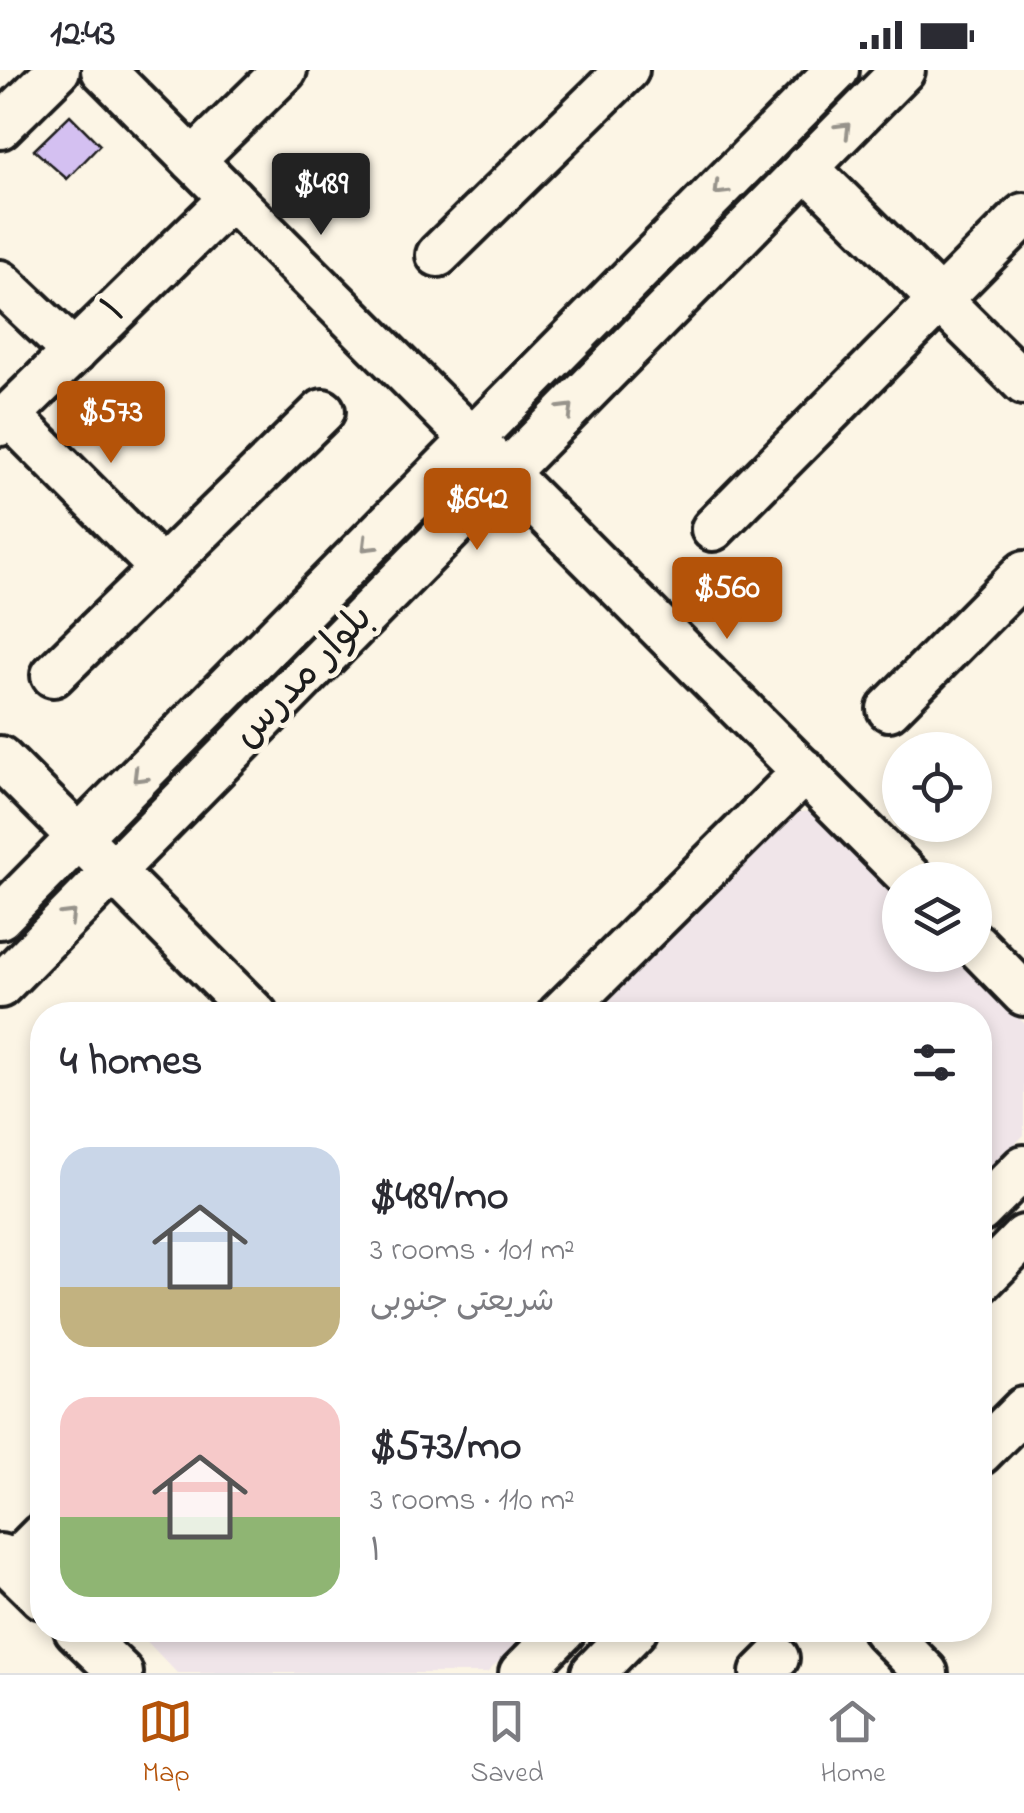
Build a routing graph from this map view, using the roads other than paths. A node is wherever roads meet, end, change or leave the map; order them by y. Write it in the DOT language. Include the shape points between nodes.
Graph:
graph roads {
  1 [pos="58,70"];
  2 [pos="103,70"];
  3 [pos="285,70"];
  4 [pos="628,70"];
  5 [pos="837,70"];
  6 [pos="902,70"];
  7 [pos="0,127"];
  8 [pos="193,160"];
  9 [pos="806,168"];
  10 [pos="231,198"];
  11 [pos="1024,215"];
  12 [pos="438,255"];
  13 [pos="0,282"];
  14 [pos="941,298"];
  15 [pos="74,352"];
  16 [pos="1024,382"];
  17 [pos="323,411"];
  18 [pos="4,420"];
  19 [pos="488,457"];
  20 [pos="713,530"];
  21 [pos="162,569"];
  22 [pos="1024,573"];
  23 [pos="52,676"];
  24 [pos="888,709"];
  25 [pos="0,758"];
  26 [pos="805,772"];
  27 [pos="78,838"];
  28 [pos="894,862"];
  29 [pos="113,872"];
  30 [pos="0,917"];
  31 [pos="992,961"];
  32 [pos="0,986"];
  33 [pos="1024,994"];
  34 [pos="243,1002"];
  35 [pos="572,1002"];
  36 [pos="1024,1167"];
  37 [pos="992,1199"];
  38 [pos="1024,1237"];
  39 [pos="992,1270"];
  40 [pos="1024,1409"];
  41 [pos="992,1441"];
  42 [pos="30,1543"];
  43 [pos="5,1561"];
  44 [pos="30,1585"];
  45 [pos="89,1642"];
  46 [pos="552,1642"];
  47 [pos="624,1642"];
  48 [pos="896,1642"];
  49 [pos="121,1673"];
  50 [pos="521,1673"];
  51 [pos="593,1673"];
  52 [pos="926,1673"];
  1 -- 7 [label="street"];
  2 -- 8 [label="street"];
  3 -- 8 [label="street"];
  4 -- 12 [label="street"];
  5 -- 19 [label="street, بلوار مدرس, one-way"];
  9 -- 6 [label="street, بلوار مدرس, one-way"];
  8 -- 10 [label="street"];
  9 -- 14 [label="street"];
  19 -- 9 [label="street, بلوار مدرس, one-way"];
  10 -- 15 [label="street, ۱"];
  10 -- 19 [label="street"];
  11 -- 14 [label="street"];
  13 -- 15 [label="street"];
  14 -- 16 [label="street"];
  14 -- 20 [label="street"];
  15 -- 18 [label="street, ۱"];
  17 -- 21 [label="street"];
  18 -- 21 [label="street"];
  19 -- 26 [label="street"];
  19 -- 27 [label="street, بلوار مدرس, one-way"];
  19 -- 29 [label="street, بلوار مدرس"];
  21 -- 23 [label="street"];
  22 -- 24 [label="street"];
  25 -- 27 [label="street"];
  26 -- 28 [label="street"];
  26 -- 35 [label="street"];
  27 -- 29 [label="street"];
  27 -- 30 [label="street, بلوار مدرس"];
  32 -- 29 [label="street, بلوار مدرس, one-way"];
  29 -- 34 [label="street"];
  31 -- 33 [label="street"];
  36 -- 37 [label="street"];
  38 -- 39 [label="street"];
  40 -- 41 [label="street"];
  42 -- 43 [label="street"];
  43 -- 44 [label="street"];
  45 -- 49 [label="street"];
  46 -- 50 [label="street"];
  47 -- 51 [label="street"];
  48 -- 52 [label="street"];
}
